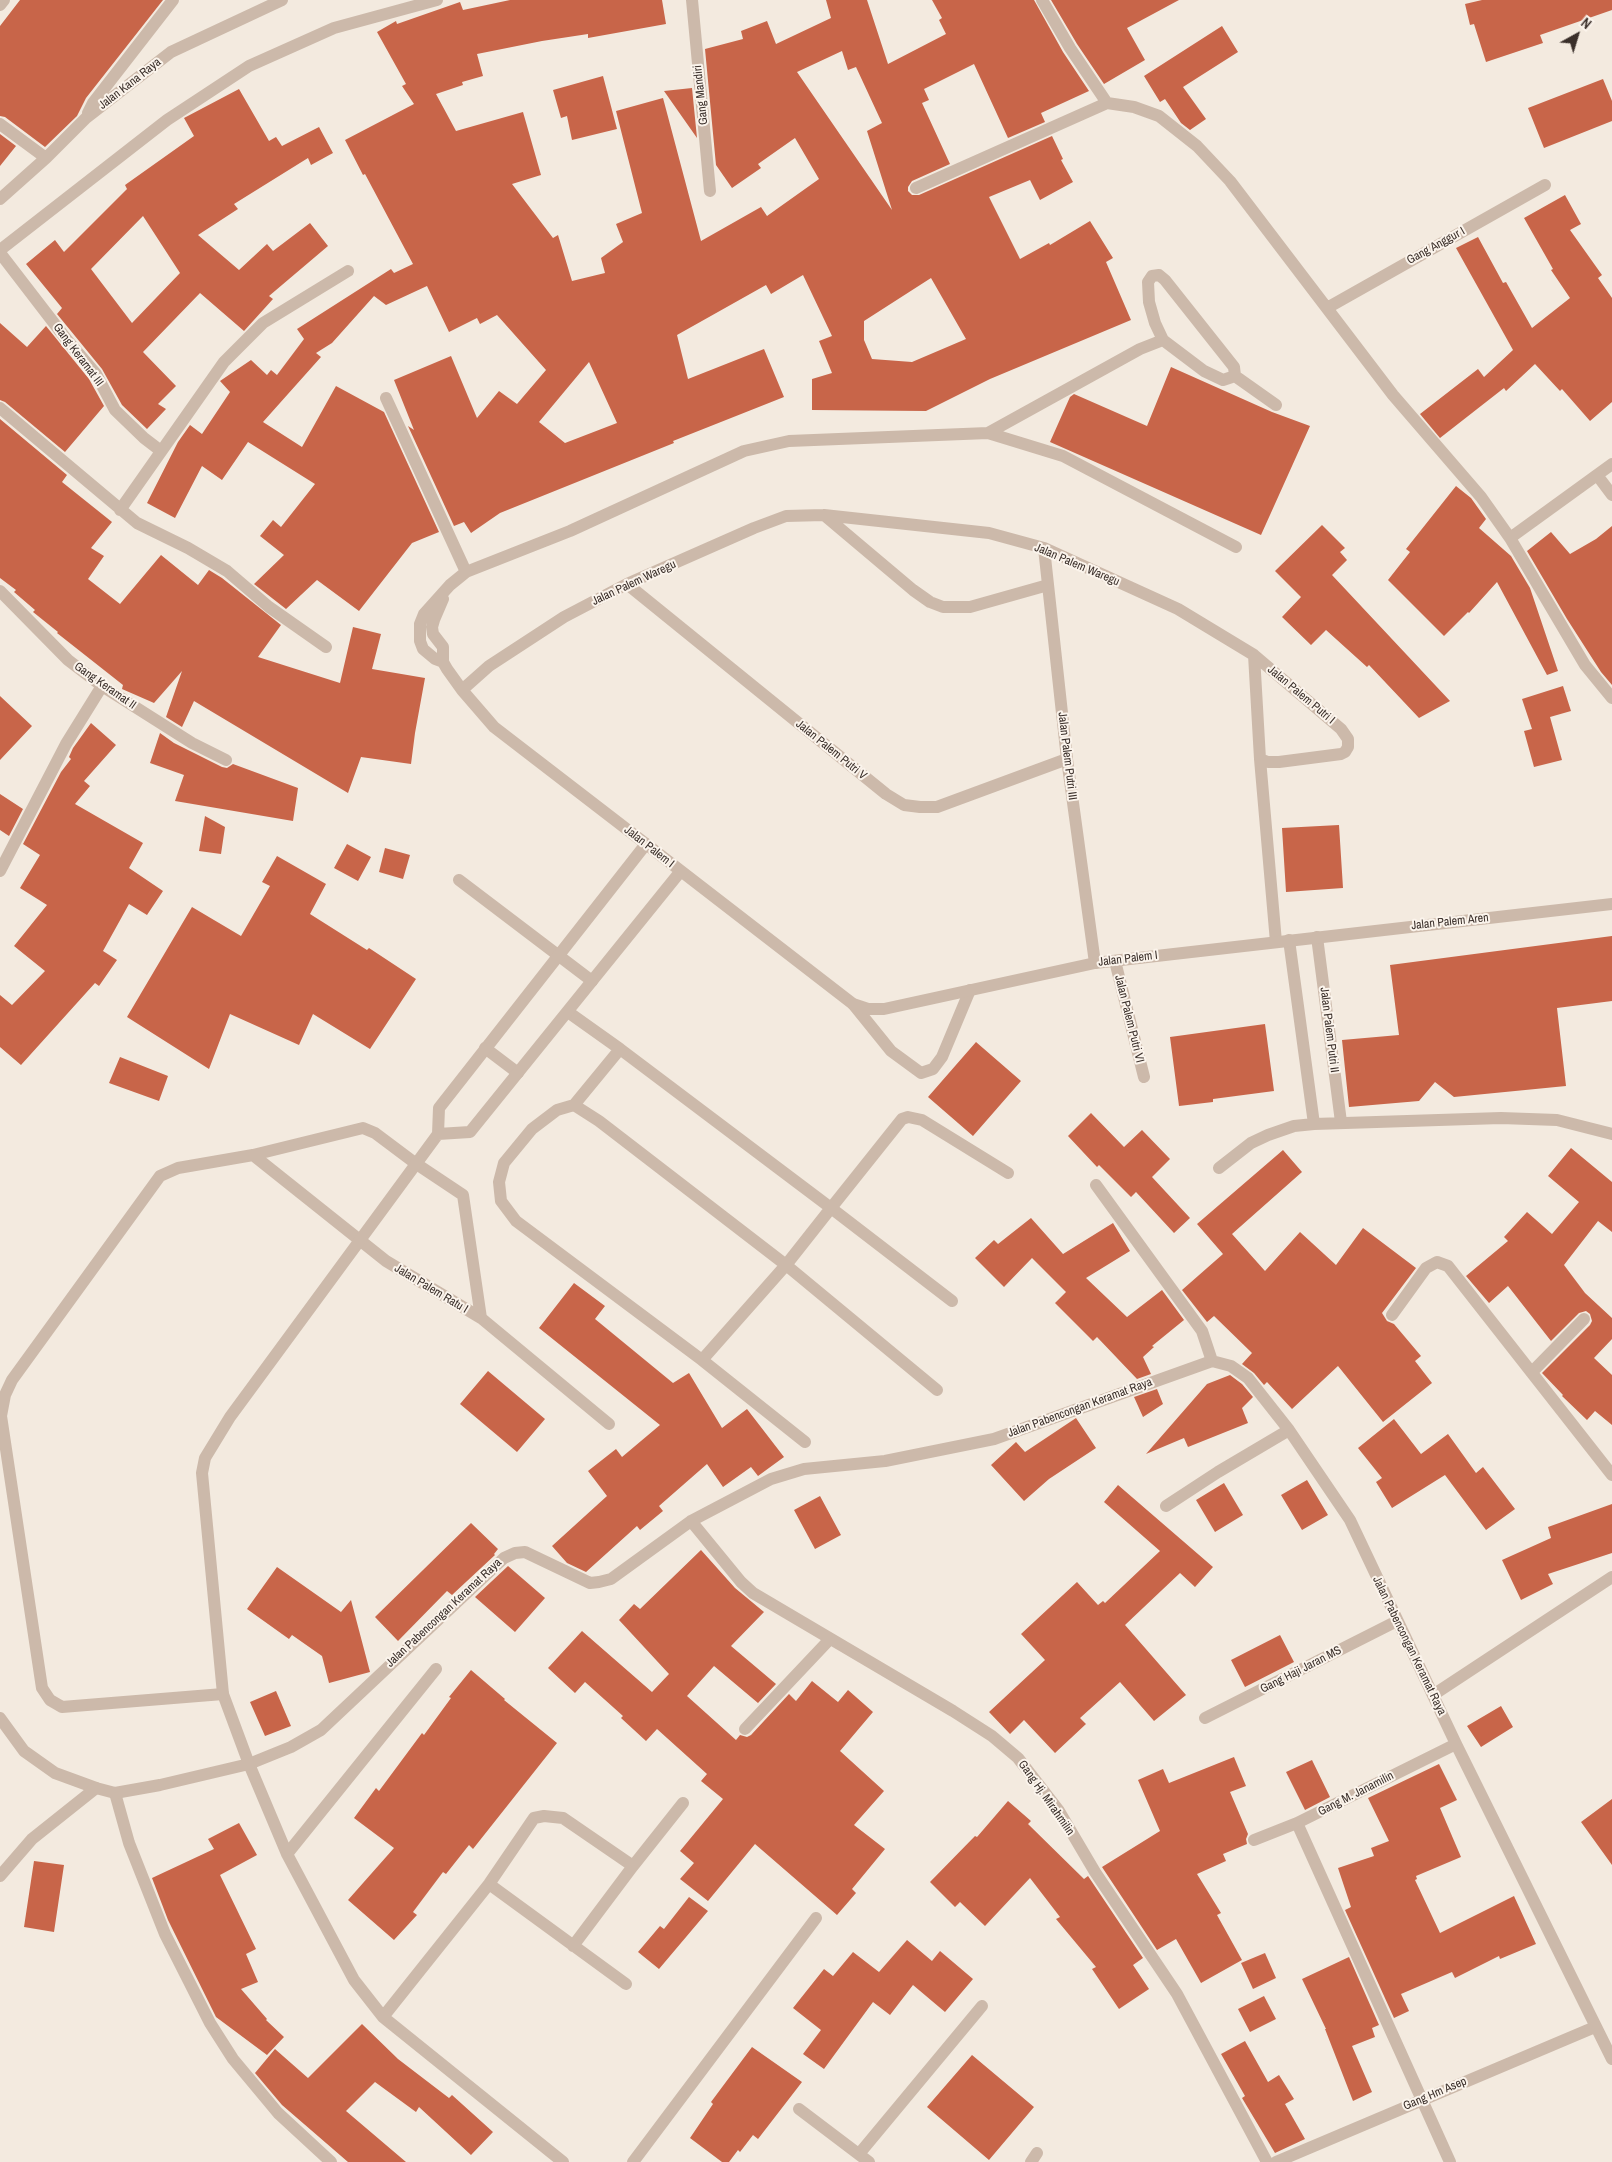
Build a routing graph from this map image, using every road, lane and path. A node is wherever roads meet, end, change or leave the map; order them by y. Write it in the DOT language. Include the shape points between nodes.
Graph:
graph roads {
  1 [pos="4,0"];
  2 [pos="174,0"];
  3 [pos="282,0"];
  4 [pos="438,0"];
  5 [pos="692,0"];
  6 [pos="1042,0"];
  7 [pos="0,5"];
  8 [pos="1107,103"];
  9 [pos="86,118"];
  10 [pos="0,124"];
  11 [pos="46,158"];
  12 [pos="1545,185"];
  13 [pos="916,188"];
  14 [pos="710,191"];
  15 [pos="0,199"];
  16 [pos="0,251"];
  17 [pos="348,271"];
  18 [pos="1327,308"];
  19 [pos="1163,340"];
  20 [pos="1235,376"];
  21 [pos="386,398"];
  22 [pos="1276,405"];
  23 [pos="0,408"];
  24 [pos="988,433"];
  25 [pos="161,450"];
  26 [pos="1612,464"];
  27 [pos="1597,475"];
  28 [pos="1612,495"];
  29 [pos="120,510"];
  30 [pos="824,515"];
  31 [pos="1510,538"];
  32 [pos="1236,547"];
  33 [pos="1044,548"];
  34 [pos="466,572"];
  35 [pos="628,584"];
  36 [pos="1048,585"];
  37 [pos="450,586"];
  38 [pos="0,591"];
  39 [pos="326,647"];
  40 [pos="1254,655"];
  41 [pos="445,666"];
  42 [pos="102,686"];
  43 [pos="458,686"];
  44 [pos="1612,698"];
  45 [pos="1066,759"];
  46 [pos="1260,759"];
  47 [pos="226,760"];
  48 [pos="646,844"];
  49 [pos="0,870"];
  50 [pos="680,872"];
  51 [pos="458,880"];
  52 [pos="1612,904"];
  53 [pos="1317,937"];
  54 [pos="1282,941"];
  55 [pos="557,956"];
  56 [pos="1115,961"];
  57 [pos="1095,963"];
  58 [pos="592,981"];
  59 [pos="970,990"];
  60 [pos="853,1004"];
  61 [pos="568,1012"];
  62 [pos="485,1048"];
  63 [pos="620,1049"];
  64 [pos="518,1073"];
  65 [pos="1144,1077"];
  66 [pos="574,1105"];
  67 [pos="1341,1122"];
  68 [pos="1314,1124"];
  69 [pos="438,1134"];
  70 [pos="1612,1134"];
  71 [pos="253,1155"];
  72 [pos="415,1163"];
  73 [pos="1219,1168"];
  74 [pos="1008,1173"];
  75 [pos="1096,1184"];
  76 [pos="831,1208"];
  77 [pos="361,1241"];
  78 [pos="786,1265"];
  79 [pos="952,1301"];
  80 [pos="1392,1315"];
  81 [pos="481,1318"];
  82 [pos="1584,1319"];
  83 [pos="702,1360"];
  84 [pos="1212,1361"];
  85 [pos="1532,1372"];
  86 [pos="937,1390"];
  87 [pos="609,1424"];
  88 [pos="1289,1430"];
  89 [pos="805,1442"];
  90 [pos="1612,1475"];
  91 [pos="1166,1506"];
  92 [pos="691,1521"];
  93 [pos="1612,1577"];
  94 [pos="1397,1622"];
  95 [pos="830,1639"];
  96 [pos="436,1669"];
  97 [pos="223,1694"];
  98 [pos="1433,1695"];
  99 [pos="0,1718"];
  100 [pos="1205,1718"];
  101 [pos="745,1729"];
  102 [pos="1456,1744"];
  103 [pos="249,1764"];
  104 [pos="96,1788"];
  105 [pos="115,1793"];
  106 [pos="683,1803"];
  107 [pos="1297,1823"];
  108 [pos="1254,1840"];
  109 [pos="287,1854"];
  110 [pos="633,1866"];
  111 [pos="0,1876"];
  112 [pos="489,1884"];
  113 [pos="816,1918"];
  114 [pos="573,1946"];
  115 [pos="626,1984"];
  116 [pos="982,2006"];
  117 [pos="383,2017"];
  118 [pos="1595,2027"];
  119 [pos="1612,2059"];
  120 [pos="1421,2100"];
  121 [pos="799,2109"];
  122 [pos="864,2158"];
  123 [pos="331,2162"];
  124 [pos="562,2162"];
  125 [pos="633,2162"];
  126 [pos="1267,2162"];
  127 [pos="1276,2162"];
  128 [pos="1450,2162"];
  1 -- 7 [label="street"];
  2 -- 9 [label="street" via="94,103"];
  3 -- 9 [label="street, Jalan Kana Raya" via="171,52"];
  4 -- 16 [label="street" via="334,28 249,66 168,120"];
  5 -- 14 [label="street, Gang Mandiri"];
  6 -- 8 [label="street"];
  8 -- 13 [label="street"];
  8 -- 18 [label="street" via="1159,116 1197,146 1230,181"];
  9 -- 11 [label="street, Jalan Kana Raya"];
  10 -- 11 [label="street"];
  11 -- 15 [label="street, Jalan Kana Raya"];
  12 -- 18 [label="street, Gang Anggur I"];
  16 -- 25 [label="street, Gang Keramat III" via="96,374 115,410"];
  17 -- 25 [label="street" via="263,323 224,362"];
  18 -- 31 [label="street" via="1393,395 1481,497"];
  19 -- 20 [label="street" via="1204,371 1223,380"];
  19 -- 20 [label="street" via="1154,324 1149,302 1148,282 1152,276 1159,275 1234,367"];
  19 -- 24 [label="street" via="1140,349"];
  20 -- 22 [label="street"];
  21 -- 34 [label="street"];
  23 -- 29 [label="street"];
  24 -- 32 [label="street" via="1063,456"];
  24 -- 34 [label="street" via="789,441 744,451 570,531"];
  25 -- 29 [label="street"];
  26 -- 27 [label="street"];
  27 -- 28 [label="street"];
  27 -- 31 [label="street"];
  29 -- 39 [label="street" via="137,523 227,571 269,607"];
  30 -- 33 [label="street, Jalan Palem Waregu" via="989,533"];
  30 -- 35 [label="street, Jalan Palem Waregu" via="786,516"];
  30 -- 36 [label="street" via="913,590 943,607 970,607"];
  31 -- 44 [label="street" via="1585,666"];
  33 -- 36 [label="street, Jalan Palem Putri III"];
  33 -- 40 [label="street, Jalan Palem Waregu" via="1178,609"];
  34 -- 37 [label="street"];
  35 -- 43 [label="street, Jalan Palem Waregu" via="564,617"];
  35 -- 45 [label="street, Jalan Palem Putri V" via="886,794 904,805 937,806"];
  36 -- 45 [label="street, Jalan Palem Putri III"];
  37 -- 41 [label="street" via="432,627 445,651"];
  37 -- 41 [label="street" via="424,614 419,634 423,649"];
  38 -- 42 [label="street, Gang Keramat II" via="68,660"];
  40 -- 46 [label="street, Jalan Palem Putri I"];
  40 -- 46 [label="street, Jalan Palem Putri I" via="1348,739 1348,747 1340,754 1279,762"];
  41 -- 43 [label="street, Jalan Palem I"];
  42 -- 47 [label="street, Gang Keramat II" via="192,743"];
  42 -- 49 [label="street" via="66,744"];
  43 -- 48 [label="street, Jalan Palem I" via="494,727"];
  45 -- 57 [label="street, Jalan Palem Putri III"];
  46 -- 54 [label="street, Jalan Palem Putri I"];
  48 -- 50 [label="street, Jalan Palem I"];
  48 -- 55 [label="street"];
  50 -- 58 [label="street"];
  50 -- 60 [label="street, Jalan Palem I"];
  51 -- 55 [label="street"];
  52 -- 53 [label="street, Jalan Palem Aren"];
  53 -- 54 [label="street, Jalan Palem Aren"];
  53 -- 67 [label="street, Jalan Palem Putri II"];
  54 -- 56 [label="street, Jalan Palem I"];
  54 -- 68 [label="street"];
  55 -- 58 [label="street"];
  55 -- 62 [label="street"];
  56 -- 57 [label="street, Jalan Palem I"];
  56 -- 65 [label="street, Jalan Palem Putri VI"];
  57 -- 59 [label="street, Jalan Palem I"];
  58 -- 61 [label="street"];
  59 -- 60 [label="street, Jalan Palem I" via="884,1009"];
  59 -- 60 [label="street, Jalan Palem I" via="942,1057 933,1069 921,1073 891,1051"];
  61 -- 63 [label="street"];
  61 -- 64 [label="street"];
  62 -- 64 [label="street"];
  62 -- 69 [label="street" via="439,1108"];
  63 -- 66 [label="street"];
  63 -- 76 [label="street"];
  64 -- 69 [label="street" via="470,1132"];
  66 -- 78 [label="street"];
  66 -- 83 [label="street" via="557,1110 532,1129 504,1163 499,1182 501,1200 516,1221"];
  67 -- 68 [label="street"];
  67 -- 70 [label="street" via="1501,1118 1557,1120"];
  68 -- 73 [label="street" via="1294,1126 1268,1135 1251,1143"];
  69 -- 72 [label="street"];
  71 -- 72 [label="street" via="363,1128 376,1133"];
  71 -- 77 [label="street, Jalan Palem Ratu I"];
  71 -- 97 [label="street" via="178,1168 160,1176 12,1380 5,1395 2,1416 42,1688 50,1700 62,1707"];
  72 -- 77 [label="street"];
  72 -- 81 [label="street" via="463,1195"];
  74 -- 76 [label="street" via="922,1120 908,1117 902,1119"];
  75 -- 84 [label="street" via="1202,1331"];
  76 -- 78 [label="street"];
  76 -- 79 [label="street"];
  77 -- 81 [label="street, Jalan Palem Ratu I" via="386,1261"];
  77 -- 97 [label="street" via="230,1417 205,1458 202,1473"];
  78 -- 83 [label="street"];
  78 -- 86 [label="street"];
  80 -- 85 [label="street" via="1426,1268 1442,1263 1453,1270"];
  81 -- 87 [label="street, Jalan Palem Ratu I"];
  82 -- 85 [label="street"];
  83 -- 89 [label="street"];
  84 -- 88 [label="street, Jalan Pabencongan Keramat Raya" via="1231,1366 1248,1378"];
  84 -- 92 [label="street, Jalan Pabencongan Keramat Raya" via="994,1439 885,1461 804,1469 771,1479"];
  85 -- 90 [label="street"];
  88 -- 91 [label="street"];
  88 -- 94 [label="street, Jalan Pabencongan Keramat Raya" via="1350,1520"];
  92 -- 95 [label="street, Gang Hj. Mirahmilin" via="753,1593"];
  92 -- 103 [label="street, Jalan Pabencongan Keramat Raya" via="611,1579 599,1582 590,1583 525,1552 504,1558 322,1730"];
  93 -- 98 [label="street"];
  94 -- 98 [label="street, Jalan Pabencongan Keramat Raya"];
  94 -- 100 [label="street, Gang Haji Jaran MS"];
  95 -- 101 [label="street"];
  95 -- 126 [label="street, Gang Hj. Mirahmilin" via="992,1736 1018,1758 1059,1811 1095,1872 1177,1994"];
  96 -- 109 [label="street"];
  97 -- 103 [label="street"];
  98 -- 102 [label="street, Jalan Pabencongan Keramat Raya"];
  99 -- 104 [label="street" via="24,1751 47,1768"];
  102 -- 107 [label="street, Gang M. Janamilin"];
  102 -- 118 [label="street, Jalan Pabencongan Keramat Raya"];
  103 -- 105 [label="street, Jalan Pabencongan Keramat Raya"];
  103 -- 109 [label="street"];
  104 -- 105 [label="street"];
  104 -- 111 [label="street" via="32,1839"];
  105 -- 123 [label="street" via="129,1844 165,1934 210,2023 233,2059 278,2114"];
  106 -- 110 [label="street"];
  107 -- 108 [label="street, Gang M. Janamilin"];
  107 -- 120 [label="street"];
  109 -- 117 [label="street" via="354,1980"];
  110 -- 112 [label="street" via="564,1818 544,1816 534,1818"];
  110 -- 114 [label="street"];
  112 -- 114 [label="street"];
  112 -- 117 [label="street"];
  113 -- 125 [label="street"];
  114 -- 115 [label="street"];
  116 -- 122 [label="street"];
  117 -- 124 [label="street"];
  118 -- 119 [label="street, Jalan Pabencongan Keramat Raya"];
  118 -- 120 [label="street, Gang Hm Asep"];
  120 -- 127 [label="street, Gang Hm Asep"];
  120 -- 128 [label="street"];
  121 -- 122 [label="street"];
}
